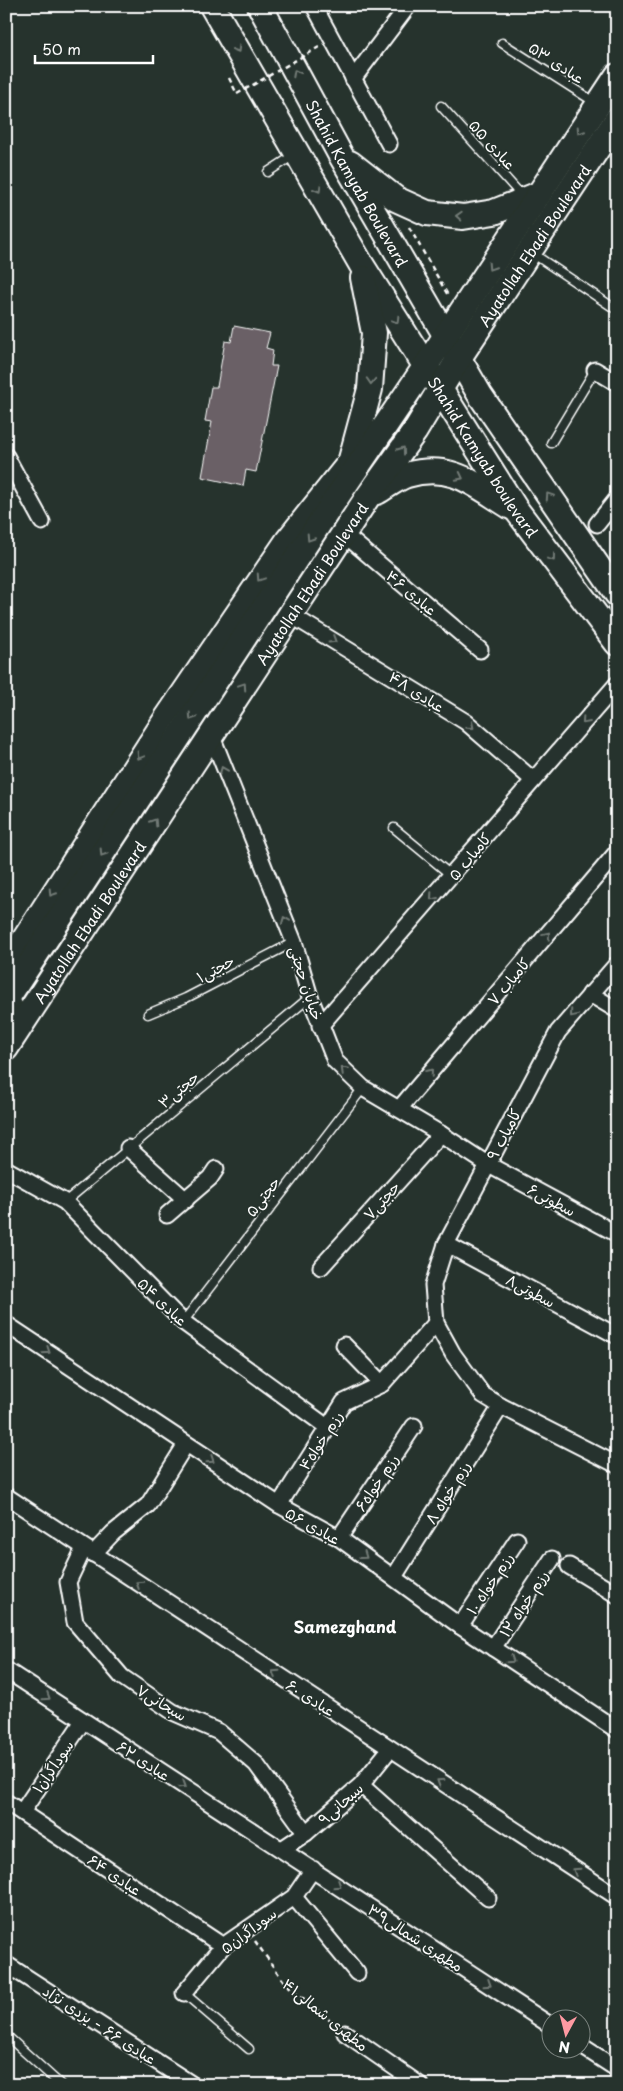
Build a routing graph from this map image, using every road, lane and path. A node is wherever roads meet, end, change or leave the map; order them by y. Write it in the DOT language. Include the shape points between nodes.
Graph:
graph roads {
  1 [pos="212,6"];
  2 [pos="260,6"];
  3 [pos="314,6"];
  4 [pos="408,6"];
  5 [pos="502,43"];
  6 [pos="318,47"];
  7 [pos="228,75"];
  8 [pos="617,76"];
  9 [pos="353,79"];
  10 [pos="598,104"];
  11 [pos="441,106"];
  12 [pos="617,119"];
  13 [pos="389,144"];
  14 [pos="296,153"];
  15 [pos="340,154"];
  16 [pos="268,172"];
  17 [pos="532,197"];
  18 [pos="407,224"];
  19 [pos="530,252"];
  20 [pos="360,264"];
  21 [pos="449,298"];
  22 [pos="617,310"];
  23 [pos="446,335"];
  24 [pos="459,358"];
  25 [pos="425,367"];
  26 [pos="595,370"];
  27 [pos="617,383"];
  28 [pos="440,390"];
  29 [pos="550,443"];
  30 [pos="6,456"];
  31 [pos="354,456"];
  32 [pos="367,498"];
  33 [pos="617,499"];
  34 [pos="515,508"];
  35 [pos="328,510"];
  36 [pos="42,522"];
  37 [pos="596,524"];
  38 [pos="344,534"];
  39 [pos="617,594"];
  40 [pos="291,615"];
  41 [pos="617,644"];
  42 [pos="480,650"];
  43 [pos="617,684"];
  44 [pos="211,734"];
  45 [pos="533,780"];
  46 [pos="394,828"];
  47 [pos="617,852"];
  48 [pos="452,876"];
  49 [pos="32,923"];
  50 [pos="6,932"];
  51 [pos="294,942"];
  52 [pos="617,964"];
  53 [pos="6,966"];
  54 [pos="7,993"];
  55 [pos="590,994"];
  56 [pos="310,998"];
  57 [pos="617,1010"];
  58 [pos="148,1014"];
  59 [pos="14,1024"];
  60 [pos="320,1026"];
  61 [pos="6,1048"];
  62 [pos="363,1088"];
  63 [pos="399,1109"];
  64 [pos="441,1134"];
  65 [pos="128,1148"];
  66 [pos="487,1164"];
  67 [pos="6,1169"];
  68 [pos="216,1169"];
  69 [pos="186,1200"];
  70 [pos="65,1202"];
  71 [pos="167,1216"];
  72 [pos="617,1234"];
  73 [pos="446,1244"];
  74 [pos="321,1267"];
  75 [pos="183,1322"];
  76 [pos="436,1323"];
  77 [pos="6,1324"];
  78 [pos="617,1336"];
  79 [pos="344,1345"];
  80 [pos="382,1384"];
  81 [pos="500,1406"];
  82 [pos="414,1426"];
  83 [pos="327,1427"];
  84 [pos="186,1444"];
  85 [pos="617,1465"];
  86 [pos="6,1496"];
  87 [pos="279,1505"];
  88 [pos="339,1538"];
  89 [pos="518,1540"];
  90 [pos="89,1551"];
  91 [pos="552,1558"];
  92 [pos="569,1566"];
  93 [pos="394,1577"];
  94 [pos="617,1595"];
  95 [pos="460,1626"];
  96 [pos="493,1648"];
  97 [pos="6,1670"];
  98 [pos="83,1720"];
  99 [pos="617,1730"];
  100 [pos="390,1749"];
  101 [pos="361,1784"];
  102 [pos="7,1804"];
  103 [pos="22,1812"];
  104 [pos="306,1833"];
  105 [pos="282,1849"];
  106 [pos="313,1869"];
  107 [pos="294,1896"];
  108 [pos="617,1897"];
  109 [pos="488,1898"];
  110 [pos="247,1930"];
  111 [pos="223,1946"];
  112 [pos="6,1964"];
  113 [pos="357,1973"];
  114 [pos="184,1993"];
  115 [pos="540,2018"];
  116 [pos="345,2033"];
  117 [pos="6,2035"];
  118 [pos="249,2050"];
  119 [pos="590,2051"];
  120 [pos="617,2069"];
  121 [pos="61,2085"];
  122 [pos="193,2085"];
  123 [pos="420,2085"];
  1 -- 14 [label="main road, one-way"];
  15 -- 2 [label="main road, Shahid Kamyab Boulevard, one-way"];
  3 -- 9 [label="street"];
  4 -- 9 [label="street"];
  5 -- 10 [label="lane, عبادی ۵۳"];
  6 -- 7 [label="path, bridge" via="237,94"];
  8 -- 10 [label="main road, Ayatollah Ebadi Boulevard"];
  9 -- 13 [label="street"];
  10 -- 17 [label="main road, Ayatollah Ebadi Boulevard, one-way"];
  11 -- 17 [label="lane, عبادی ۵۵"];
  12 -- 19 [label="main road, Ayatollah Ebadi Boulevard"];
  14 -- 16 [label="lane"];
  14 -- 20 [label="main road, one-way"];
  17 -- 15 [label="main road, one-way" via="494,212 463,218 427,213 396,199"];
  15 -- 23 [label="main road, Shahid Kamyab Boulevard"];
  17 -- 23 [label="main road, Ayatollah Ebadi Boulevard, one-way"];
  18 -- 21 [label="path"];
  19 -- 22 [label="lane"];
  19 -- 24 [label="main road, Ayatollah Ebadi Boulevard"];
  20 -- 25 [label="main road, Shahid Kamyab boulevard, one-way"];
  20 -- 31 [label="main road, one-way" via="374,333 370,389"];
  23 -- 24 [label="main road, Shahid Kamyab Boulevard"];
  23 -- 25 [label="main road, Ayatollah Ebadi Boulevard"];
  24 -- 28 [label="main road, Ayatollah Ebadi Boulevard"];
  39 -- 24 [label="main road, Shahid Kamyab boulevard, one-way" via="480,395"];
  25 -- 28 [label="main road, Shahid Kamyab boulevard"];
  25 -- 31 [label="main road, Ayatollah Ebadi Boulevard" via="398,396"];
  25 -- 35 [label="main road, Ayatollah Ebadi Boulevard"];
  26 -- 27 [label="street"];
  26 -- 29 [label="lane"];
  32 -- 28 [label="main road, Ayatollah Ebadi Boulevard, one-way" via="415,432"];
  28 -- 34 [label="main road, Shahid Kamyab boulevard"];
  30 -- 36 [label="street"];
  31 -- 35 [label="main road"];
  31 -- 49 [label="main road, Ayatollah Ebadi Boulevard, one-way" via="287,539 165,718"];
  32 -- 34 [label="main road, one-way" via="406,475 435,470 455,473"];
  32 -- 38 [label="main road, Ayatollah Ebadi Boulevard"];
  33 -- 37 [label="street"];
  34 -- 41 [label="main road, Shahid Kamyab boulevard, one-way"];
  35 -- 54 [label="main road, Ayatollah Ebadi Boulevard, one-way"];
  38 -- 40 [label="main road, Ayatollah Ebadi Boulevard"];
  38 -- 42 [label="street, عبادی ۴۶"];
  44 -- 40 [label="main road, Ayatollah Ebadi Boulevard, one-way"];
  40 -- 45 [label="street, عبادی ۴۸, one-way" via="466,722"];
  43 -- 45 [label="street, کامیاب ۵, one-way"];
  51 -- 44 [label="street, خیابان حجتی, one-way"];
  59 -- 44 [label="main road, Ayatollah Ebadi Boulevard, one-way"];
  45 -- 48 [label="street, کامیاب ۵"];
  46 -- 48 [label="lane"];
  63 -- 47 [label="street, کامیاب ۷, one-way"];
  48 -- 60 [label="street, کامیاب ۵, one-way"];
  49 -- 50 [label="main road"];
  49 -- 53 [label="main road, Ayatollah Ebadi Boulevard"];
  51 -- 56 [label="street, خیابان حجتی"];
  51 -- 58 [label="lane, حجتی۱"];
  52 -- 55 [label="street, کامیاب ۹"];
  54 -- 59 [label="main road"];
  55 -- 57 [label="street"];
  55 -- 66 [label="street, کامیاب ۹, one-way" via="558,1032"];
  56 -- 60 [label="street, خیابان حجتی"];
  56 -- 65 [label="lane, حجتی۳"];
  59 -- 61 [label="main road, Ayatollah Ebadi Boulevard"];
  62 -- 60 [label="street, خیابان حجتی, one-way" via="335,1061"];
  62 -- 63 [label="street, خیابان حجتی"];
  62 -- 75 [label="lane, حجتی۵"];
  63 -- 64 [label="street, خیابان حجتی"];
  64 -- 66 [label="street, خیابان حجتی"];
  64 -- 74 [label="street, حجتی۷"];
  65 -- 69 [label="street"];
  65 -- 70 [label="lane, حجتی۳"];
  66 -- 72 [label="street, سطوتی۶"];
  66 -- 73 [label="street, کامیاب ۹"];
  67 -- 70 [label="street, عبادی ۵۴"];
  68 -- 69 [label="street"];
  69 -- 71 [label="street"];
  70 -- 75 [label="street, عبادی ۵۴"];
  73 -- 76 [label="street, کامیاب ۹" via="433,1285"];
  73 -- 78 [label="street, سطوتی۸"];
  75 -- 83 [label="street, عبادی ۵۴"];
  76 -- 80 [label="street, رزم خواه۴"];
  76 -- 81 [label="street" via="453,1354 483,1395"];
  77 -- 84 [label="street, عبادی ۵۶, one-way"];
  79 -- 80 [label="street"];
  80 -- 83 [label="street, رزم خواه۴" via="344,1402"];
  81 -- 85 [label="street"];
  81 -- 93 [label="street, رزم خواه ۸"];
  82 -- 88 [label="street, رزم خواه۶"];
  83 -- 87 [label="street, رزم خواه۴"];
  84 -- 87 [label="street, عبادی ۵۶, one-way"];
  84 -- 90 [label="street, سبحانی۷" via="148,1505"];
  86 -- 90 [label="street, عبادی ۶۰"];
  87 -- 88 [label="street, عبادی ۵۶"];
  88 -- 93 [label="street, عبادی ۵۶, one-way"];
  89 -- 95 [label="street, رزم خواه ۱۰"];
  100 -- 90 [label="street, عبادی ۶۰, one-way"];
  90 -- 104 [label="street, سبحانی۷" via="68,1582 75,1622 122,1678 173,1712 219,1732 256,1764"];
  91 -- 96 [label="street, رزم خواه ۱۲"];
  92 -- 94 [label="street"];
  93 -- 95 [label="street, عبادی ۵۶"];
  95 -- 96 [label="street, عبادی ۵۶"];
  96 -- 99 [label="street, عبادی ۵۶, one-way"];
  97 -- 98 [label="street, عبادی ۶۲, one-way"];
  98 -- 103 [label="street, سوداگران۱"];
  98 -- 105 [label="street, عبادی ۶۲, one-way"];
  100 -- 101 [label="street, سبحانی۹"];
  108 -- 100 [label="street, عبادی ۶۰, one-way"];
  101 -- 104 [label="street, سبحانی۹"];
  101 -- 109 [label="street"];
  102 -- 103 [label="street, عبادی ۶۴"];
  103 -- 111 [label="street, عبادی ۶۴"];
  104 -- 105 [label="street, سبحانی۹"];
  105 -- 106 [label="street, مطهری شمالی۳۹"];
  106 -- 107 [label="street, سوداگران۵"];
  106 -- 115 [label="street, مطهری شمالی۳۹, one-way"];
  107 -- 110 [label="street, سوداگران۵"];
  107 -- 113 [label="street"];
  110 -- 111 [label="street, سوداگران۵"];
  110 -- 116 [label="path, مطهری شمالی۴۱" via="285,1983"];
  111 -- 114 [label="street, سوداگران۵"];
  112 -- 122 [label="street, عبادی ۶۶ - یزدی نژاد"];
  114 -- 118 [label="lane"];
  116 -- 123 [label="street, مطهری شمالی۴۱"];
  117 -- 121 [label="lane"];
  119 -- 120 [label="street"];
}
